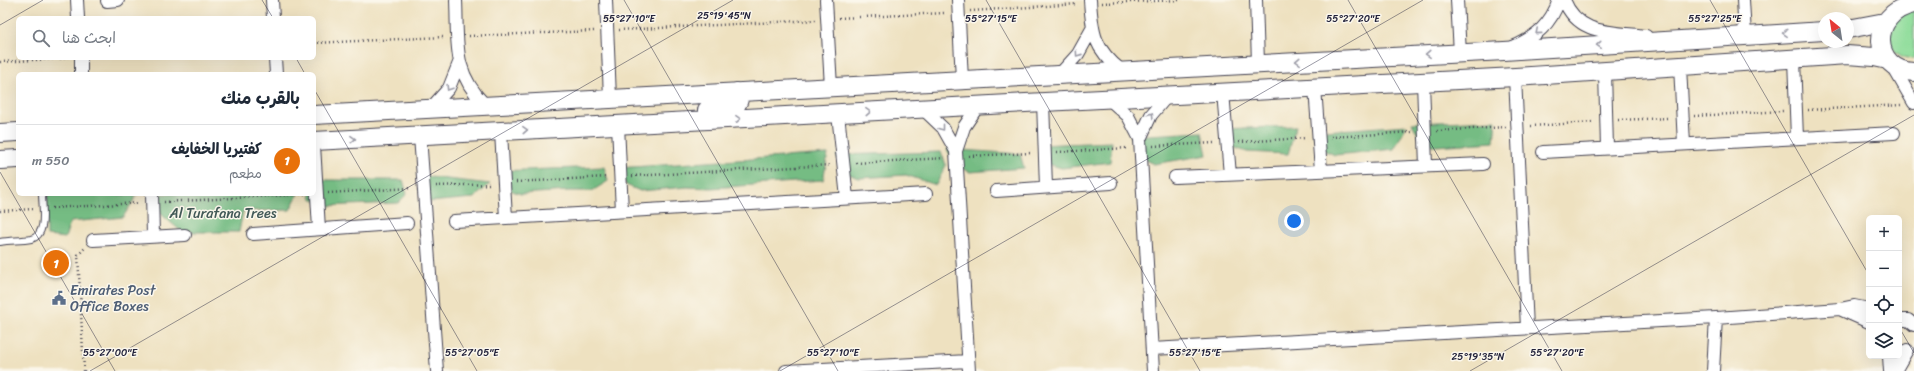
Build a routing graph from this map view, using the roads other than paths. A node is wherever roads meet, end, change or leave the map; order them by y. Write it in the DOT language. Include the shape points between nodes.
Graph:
graph roads {
  1 [pos="77,0"];
  2 [pos="272,0"];
  3 [pos="456,0"];
  4 [pos="606,0"];
  5 [pos="826,0"];
  6 [pos="1256,0"];
  7 [pos="1457,0"];
  8 [pos="1559,0"];
  9 [pos="1564,0"];
  10 [pos="1743,0"];
  11 [pos="1090,1"];
  12 [pos="1914,4"];
  13 [pos="958,6"];
  14 [pos="1892,11"];
  15 [pos="78,16"];
  16 [pos="273,16"];
  17 [pos="1854,27"];
  18 [pos="1092,29"];
  19 [pos="1818,31"];
  20 [pos="1745,35"];
  21 [pos="1669,40"];
  22 [pos="1504,51"];
  23 [pos="1460,53"];
  24 [pos="1794,59"];
  25 [pos="80,60"];
  26 [pos="275,60"];
  27 [pos="1889,61"];
  28 [pos="1258,63"];
  29 [pos="459,64"];
  30 [pos="1680,66"];
  31 [pos="1122,71"];
  32 [pos="1605,71"];
  33 [pos="81,72"];
  34 [pos="276,72"];
  35 [pos="1914,72"];
  36 [pos="1059,75"];
  37 [pos="1515,77"];
  38 [pos="962,80"];
  39 [pos="1448,80"];
  40 [pos="1422,82"];
  41 [pos="831,87"];
  42 [pos="1315,87"];
  43 [pos="736,92"];
  44 [pos="1223,92"];
  45 [pos="1168,95"];
  46 [pos="610,98"];
  47 [pos="1109,99"];
  48 [pos="1043,102"];
  49 [pos="1910,104"];
  50 [pos="485,105"];
  51 [pos="978,106"];
  52 [pos="432,107"];
  53 [pos="923,110"];
  54 [pos="838,114"];
  55 [pos="316,115"];
  56 [pos="658,123"];
  57 [pos="618,125"];
  58 [pos="501,132"];
  59 [pos="1894,133"];
  60 [pos="420,136"];
  61 [pos="374,138"];
  62 [pos="1797,138"];
  63 [pos="316,141"];
  64 [pos="1141,143"];
  65 [pos="1684,144"];
  66 [pos="1607,148"];
  67 [pos="1543,152"];
  68 [pos="956,154"];
  69 [pos="16,159"];
  70 [pos="0,160"];
  71 [pos="1483,164"];
  72 [pos="1426,166"];
  73 [pos="1321,171"];
  74 [pos="1230,175"];
  75 [pos="316,177"];
  76 [pos="1175,177"];
  77 [pos="1111,183"];
  78 [pos="1046,187"];
  79 [pos="996,191"];
  80 [pos="926,194"];
  81 [pos="42,196"];
  82 [pos="152,196"];
  83 [pos="846,198"];
  84 [pos="622,211"];
  85 [pos="506,218"];
  86 [pos="454,221"];
  87 [pos="407,223"];
  88 [pos="318,230"];
  89 [pos="185,234"];
  90 [pos="253,234"];
  91 [pos="153,236"];
  92 [pos="93,240"];
  93 [pos="0,242"];
  94 [pos="1866,308"];
  95 [pos="1840,309"];
  96 [pos="1716,318"];
  97 [pos="1902,320"];
  98 [pos="1866,321"];
  99 [pos="1914,325"];
  100 [pos="1527,328"];
  101 [pos="1909,348"];
  102 [pos="1152,349"];
  103 [pos="1889,359"];
  104 [pos="968,366"];
  105 [pos="437,371"];
  106 [pos="788,371"];
  107 [pos="1153,371"];
  108 [pos="1713,371"];
  109 [pos="1890,371"];
  110 [pos="1895,371"];
  1 -- 15 [label="street"];
  2 -- 16 [label="street"];
  3 -- 29 [label="street"];
  4 -- 46 [label="street"];
  5 -- 41 [label="street"];
  6 -- 28 [label="street"];
  7 -- 23 [label="street"];
  8 -- 22 [label="street, one-way" via="1550,20 1541,30"];
  9 -- 21 [label="street" via="1576,20 1595,30"];
  10 -- 20 [label="street"];
  11 -- 18 [label="street"];
  12 -- 14 [label="main road"];
  13 -- 38 [label="street"];
  14 -- 17 [label="main road"];
  14 -- 27 [label="main road" via="1881,37 1884,53"];
  18 -- 31 [label="street" via="1106,57"];
  18 -- 36 [label="street, one-way" via="1078,54"];
  19 -- 20 [label="main road, one-way"];
  20 -- 21 [label="main road"];
  21 -- 22 [label="main road, one-way"];
  22 -- 23 [label="main road"];
  22 -- 39 [label="main road" via="1488,59 1450,66 1446,70"];
  23 -- 28 [label="main road, one-way"];
  24 -- 27 [label="main road" via="1847,55"];
  24 -- 30 [label="main road"];
  24 -- 62 [label="street"];
  25 -- 33 [label="street"];
  26 -- 34 [label="street"];
  27 -- 35 [label="main road" via="1899,69"];
  27 -- 49 [label="street"];
  28 -- 31 [label="main road"];
  29 -- 50 [label="street" via="469,86"];
  29 -- 52 [label="street, one-way" via="449,88"];
  30 -- 32 [label="main road"];
  30 -- 65 [label="street"];
  31 -- 36 [label="main road"];
  32 -- 37 [label="main road"];
  32 -- 66 [label="street"];
  36 -- 38 [label="main road"];
  37 -- 39 [label="main road"];
  37 -- 100 [label="street"];
  38 -- 41 [label="main road"];
  39 -- 40 [label="main road"];
  40 -- 42 [label="main road"];
  40 -- 72 [label="street"];
  41 -- 43 [label="main road"];
  42 -- 44 [label="main road"];
  42 -- 73 [label="street"];
  43 -- 46 [label="main road"];
  43 -- 56 [label="main road" via="739,101 736,105 686,113"];
  44 -- 45 [label="main road"];
  44 -- 74 [label="street"];
  45 -- 47 [label="main road"];
  64 -- 45 [label="street, one-way" via="1151,115"];
  46 -- 50 [label="main road"];
  47 -- 48 [label="main road"];
  47 -- 64 [label="street" via="1128,116"];
  48 -- 51 [label="main road"];
  48 -- 78 [label="street"];
  50 -- 52 [label="main road"];
  51 -- 53 [label="main road"];
  51 -- 68 [label="street" via="964,127"];
  52 -- 55 [label="main road"];
  52 -- 61 [label="main road" via="375,125 372,132"];
  54 -- 53 [label="main road, one-way"];
  53 -- 68 [label="street, one-way" via="943,128"];
  56 -- 54 [label="main road, one-way"];
  54 -- 83 [label="street"];
  56 -- 57 [label="main road"];
  58 -- 57 [label="main road, one-way"];
  57 -- 84 [label="street"];
  58 -- 60 [label="main road"];
  58 -- 85 [label="street"];
  59 -- 62 [label="street"];
  60 -- 61 [label="main road"];
  60 -- 105 [label="street"];
  63 -- 61 [label="main road, one-way"];
  62 -- 65 [label="street"];
  64 -- 102 [label="street"];
  65 -- 66 [label="street"];
  66 -- 67 [label="street"];
  68 -- 104 [label="street"];
  69 -- 70 [label="main road"];
  71 -- 72 [label="street"];
  72 -- 73 [label="street"];
  73 -- 74 [label="street"];
  74 -- 76 [label="street"];
  75 -- 88 [label="street"];
  77 -- 78 [label="street"];
  78 -- 79 [label="street"];
  80 -- 83 [label="street"];
  81 -- 93 [label="lane" via="40,233 32,239"];
  82 -- 91 [label="street"];
  83 -- 84 [label="street"];
  84 -- 85 [label="street"];
  85 -- 86 [label="street"];
  87 -- 88 [label="street"];
  88 -- 90 [label="street"];
  89 -- 91 [label="street"];
  91 -- 92 [label="street"];
  94 -- 95 [label="street" via="1854,306"];
  95 -- 96 [label="street"];
  95 -- 98 [label="street"];
  96 -- 100 [label="street"];
  96 -- 108 [label="street"];
  97 -- 99 [label="street" via="1908,320"];
  100 -- 102 [label="street"];
  101 -- 110 [label="street"];
  102 -- 107 [label="street"];
  103 -- 109 [label="street"];
  104 -- 106 [label="street"];
}
